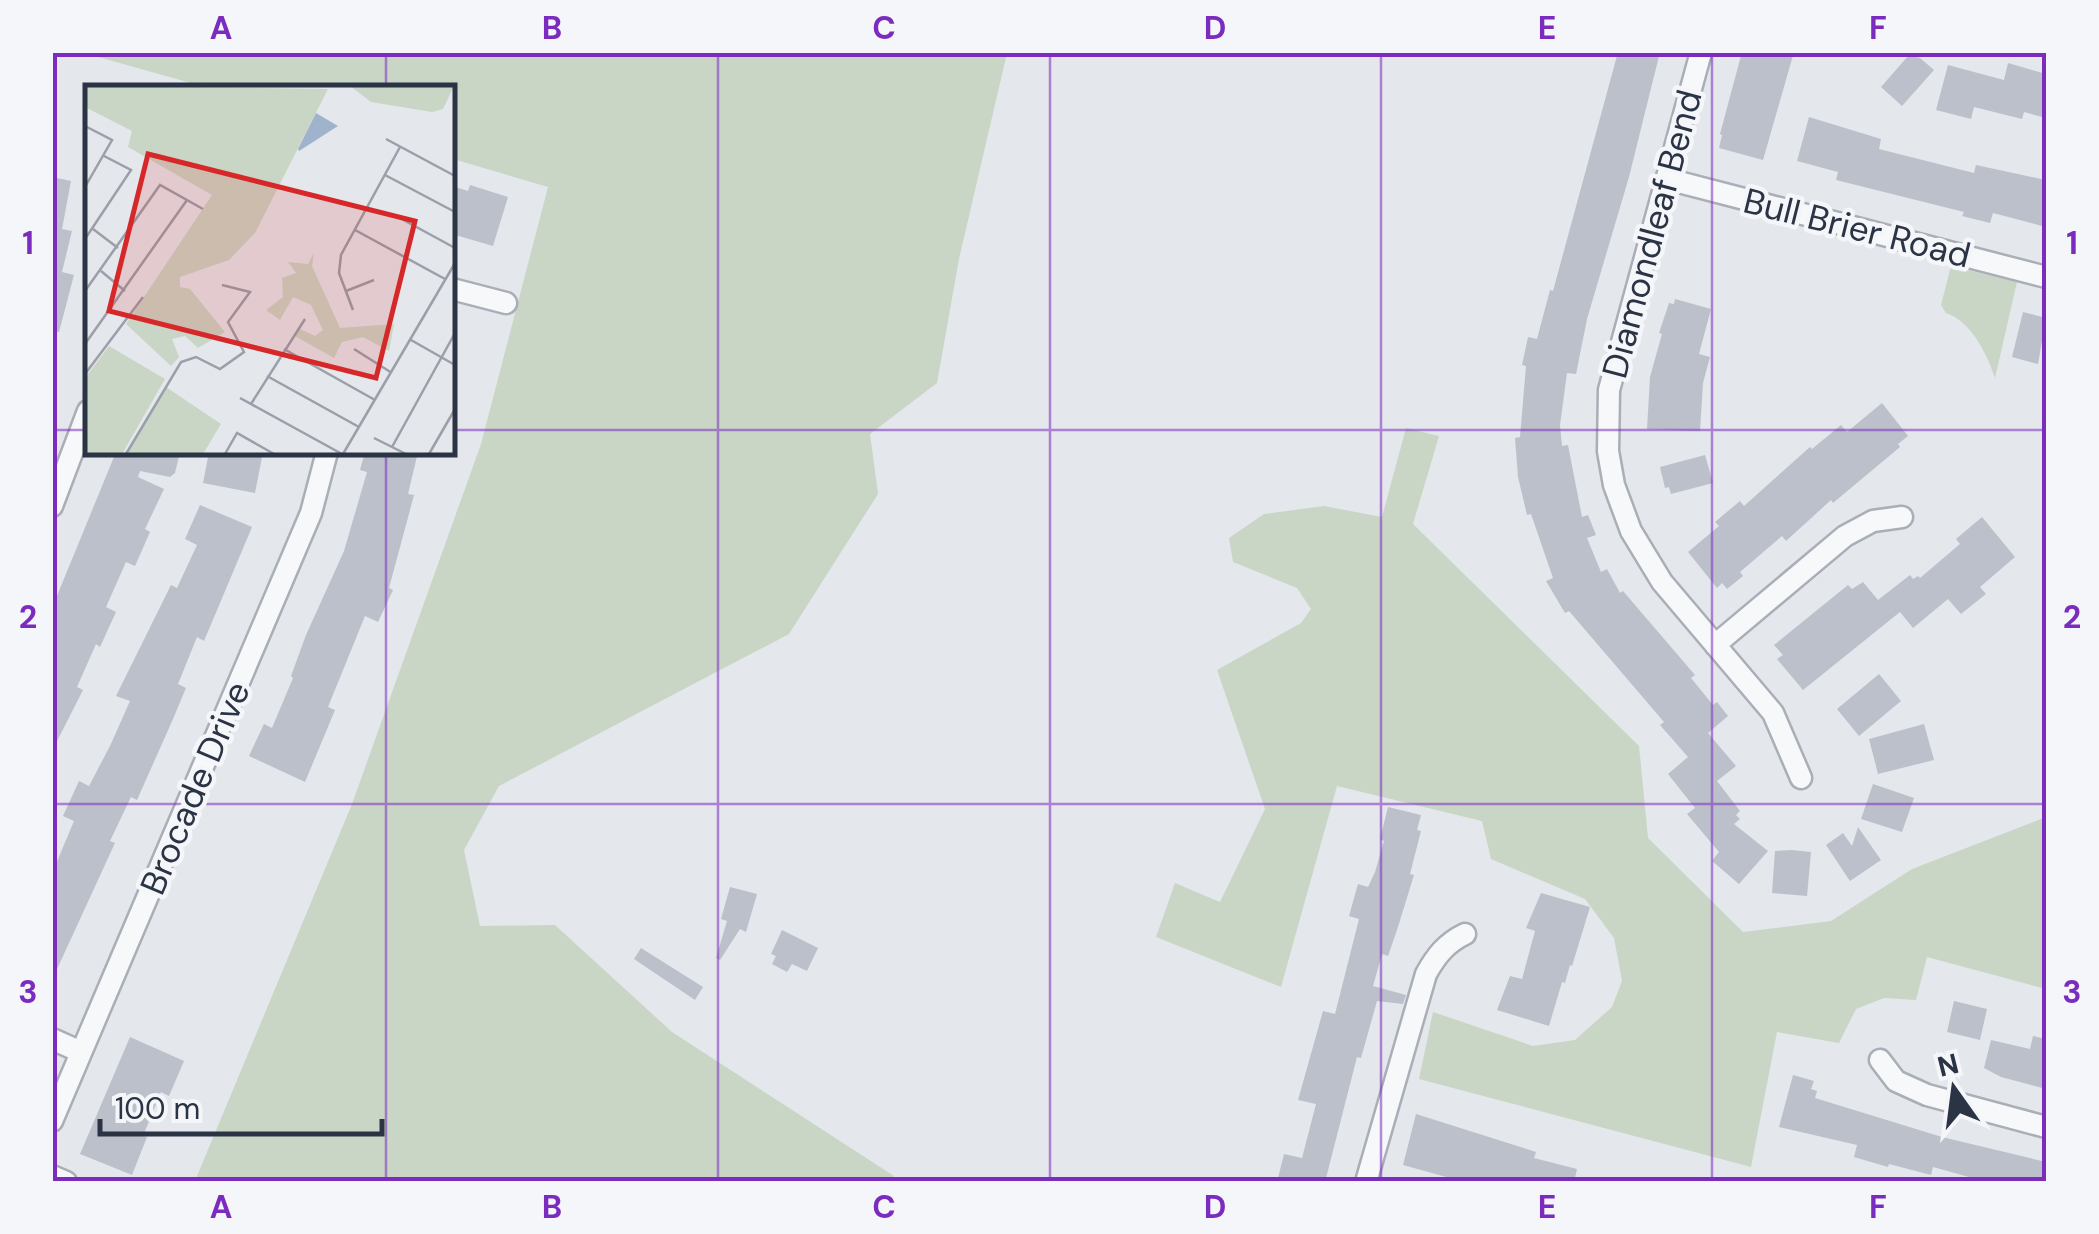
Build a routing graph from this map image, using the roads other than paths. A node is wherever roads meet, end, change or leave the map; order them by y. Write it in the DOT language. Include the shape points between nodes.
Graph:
graph roads {
  1 [pos="1702,52"];
  2 [pos="1668,179"];
  3 [pos="2046,277"];
  4 [pos="455,291"];
  5 [pos="506,302"];
  6 [pos="85,419"];
  7 [pos="325,455"];
  8 [pos="52,506"];
  9 [pos="1902,516"];
  10 [pos="1716,645"];
  11 [pos="1802,778"];
  12 [pos="1465,934"];
  13 [pos="52,1040"];
  14 [pos="81,1052"];
  15 [pos="1880,1060"];
  16 [pos="52,1121"];
  17 [pos="2046,1127"];
  18 [pos="52,1176"];
  19 [pos="66,1182"];
  20 [pos="1366,1182"];
  1 -- 2 [label="street, Diamondleaf Bend"];
  2 -- 3 [label="street, Bull Brier Road"];
  2 -- 10 [label="street, Diamondleaf Bend" via="1609,390 1608,451 1631,530 1662,582"];
  4 -- 5 [label="street"];
  6 -- 8 [label="street"];
  7 -- 14 [label="street, Brocade Drive" via="311,513"];
  9 -- 10 [label="street" via="1873,520 1845,536"];
  10 -- 11 [label="street, Diamondleaf Bend" via="1774,714"];
  12 -- 20 [label="street" via="1437,955 1426,974"];
  13 -- 14 [label="street"];
  14 -- 16 [label="street, Brocade Drive"];
  15 -- 17 [label="street" via="1896,1081 1927,1095"];
  18 -- 19 [label="street"];
}
